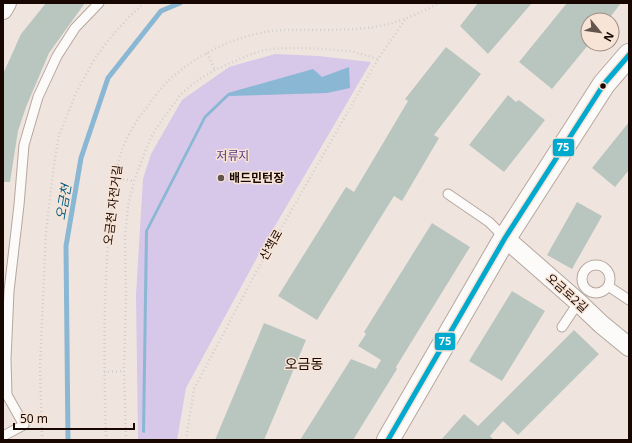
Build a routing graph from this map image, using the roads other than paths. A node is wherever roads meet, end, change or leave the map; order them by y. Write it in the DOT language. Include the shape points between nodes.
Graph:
graph roads {
  1 [pos="7,3"];
  2 [pos="99,3"];
  3 [pos="3,10"];
  4 [pos="629,55"];
  5 [pos="448,194"];
  6 [pos="505,238"];
  7 [pos="608,286"];
  8 [pos="583,296"];
  9 [pos="629,300"];
  10 [pos="562,327"];
  11 [pos="629,347"];
  12 [pos="3,436"];
  13 [pos="388,440"];
  1 -- 3 [label="street"];
  2 -- 12 [label="lane" via="75,28 57,56 38,97 24,145 9,291 6,359 7,395 24,425"];
  4 -- 6 [label="street" via="604,84"];
  5 -- 6 [label="lane" via="489,222"];
  6 -- 8 [label="street, 오금로2길"];
  6 -- 13 [label="street"];
  7 -- 8 [label="lane" via="597,294"];
  7 -- 8 [label="lane" via="610,277 606,269 592,266 585,271 582,279"];
  7 -- 9 [label="lane"];
  8 -- 10 [label="lane"];
  8 -- 11 [label="street, 오금로2길" via="601,324"];
}
